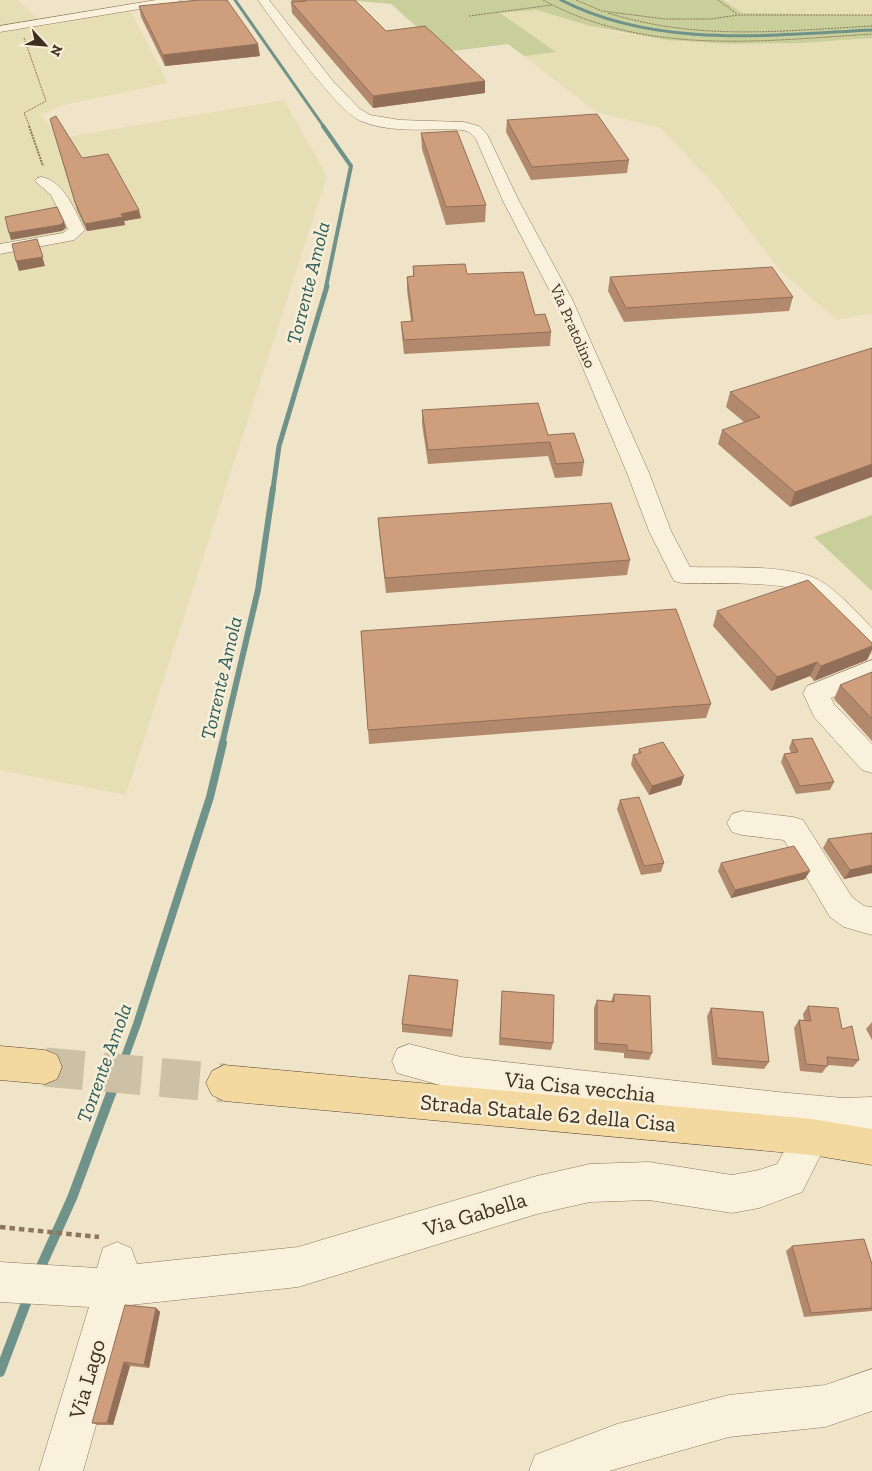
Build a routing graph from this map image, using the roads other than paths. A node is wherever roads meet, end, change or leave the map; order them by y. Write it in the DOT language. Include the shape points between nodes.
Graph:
graph roads {
  1 [pos="176,0"];
  2 [pos="262,0"];
  3 [pos="0,29"];
  4 [pos="42,182"];
  5 [pos="0,249"];
  6 [pos="872,644"];
  7 [pos="872,670"];
  8 [pos="872,762"];
  9 [pos="742,823"];
  10 [pos="872,921"];
  11 [pos="409,1061"];
  12 [pos="0,1062"];
  13 [pos="45,1067"];
  14 [pos="224,1083"];
  15 [pos="872,1115"];
  16 [pos="812,1137"];
  17 [pos="872,1147"];
  18 [pos="110,1279"];
  19 [pos="0,1282"];
  20 [pos="872,1390"];
  21 [pos="61,1471"];
  22 [pos="550,1471"];
  1 -- 3 [label="street"];
  2 -- 6 [label="street, Via Pratolino" via="363,118 379,122 464,126 474,129 482,138 563,299 660,531 682,575 784,578 809,585 839,609"];
  4 -- 5 [label="street" via="57,193 77,230 68,237"];
  7 -- 8 [label="street" via="816,693 824,710"];
  9 -- 10 [label="street" via="793,829 841,907 851,916"];
  11 -- 15 [label="street, Via Cisa vecchia" via="461,1074 787,1111"];
  12 -- 13 [label="main road"];
  14 -- 16 [label="main road, Strada Statale 62 della Cisa"];
  16 -- 17 [label="main road, Strada Statale 62 della Cisa"];
  16 -- 18 [label="street, Via Gabella" via="789,1178 759,1189 732,1194 649,1181 590,1183 537,1195 298,1267"];
  18 -- 19 [label="street, Via Gabella"];
  18 -- 21 [label="street, Via Lago"];
  20 -- 22 [label="street" via="825,1406 730,1416 617,1446"];
}
